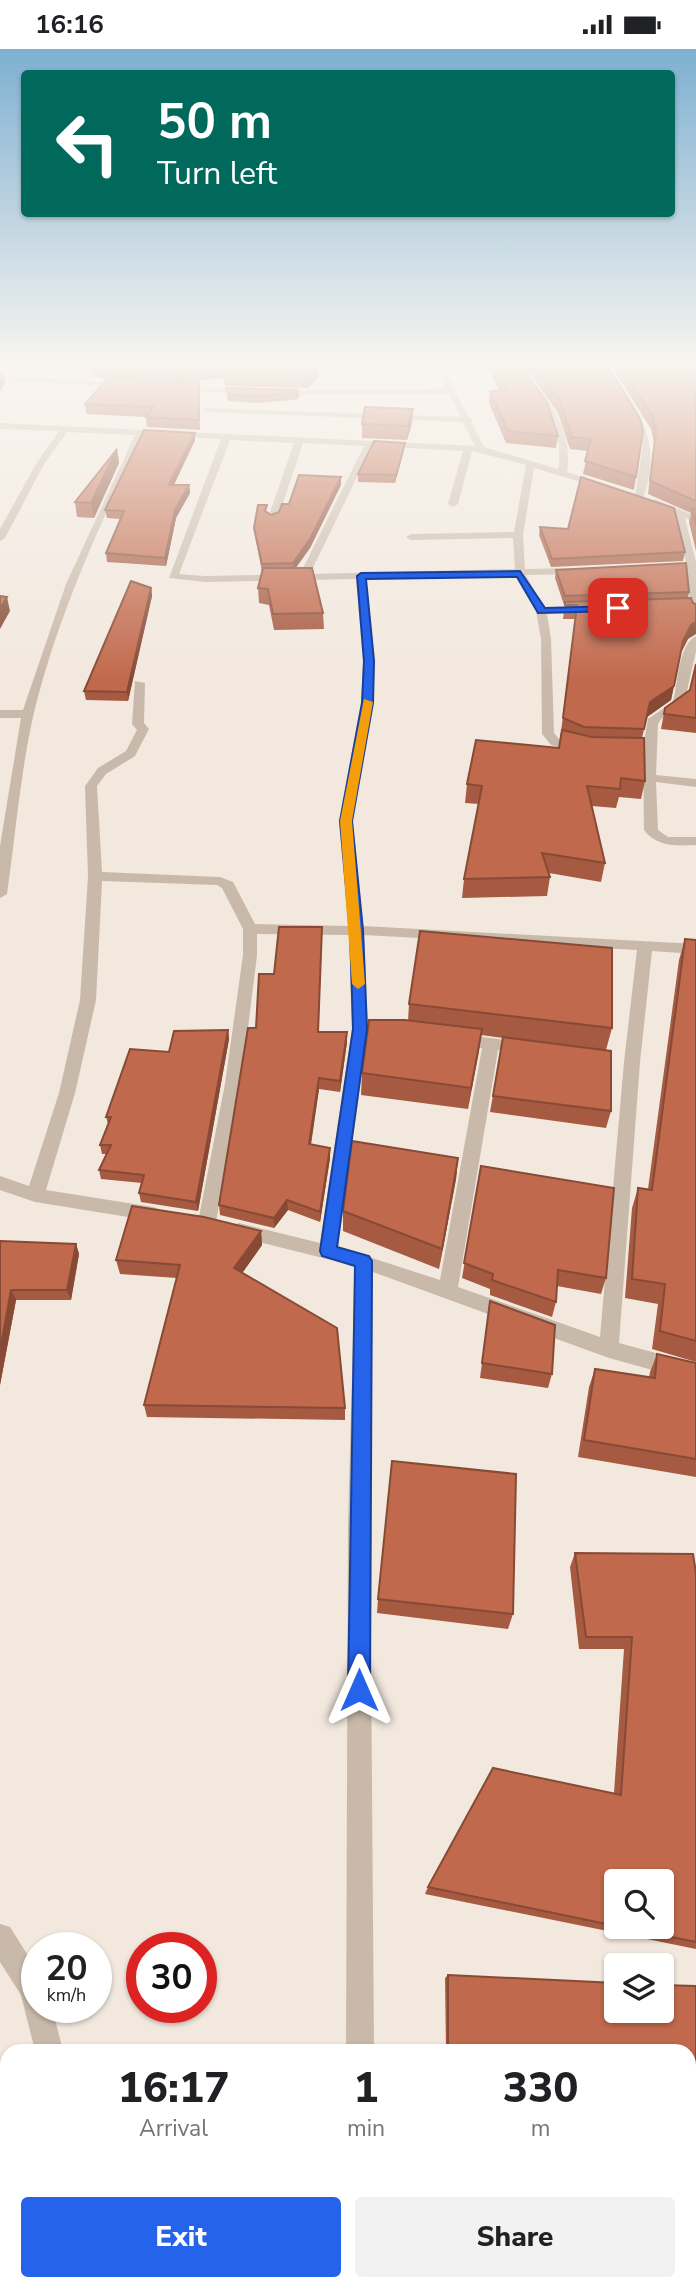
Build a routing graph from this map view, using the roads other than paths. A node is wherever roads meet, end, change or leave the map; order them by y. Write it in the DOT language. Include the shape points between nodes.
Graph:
graph roads {
  1 [pos="37,470"];
  2 [pos="124,470"];
  3 [pos="214,470"];
  4 [pos="289,470"];
  5 [pos="356,470"];
  6 [pos="462,470"];
  7 [pos="529,470"];
  8 [pos="546,470"];
  9 [pos="564,470"];
  10 [pos="644,470"];
  11 [pos="562,474"];
  12 [pos="614,489"];
  13 [pos="627,493"];
  14 [pos="640,497"];
  15 [pos="453,504"];
  16 [pos="679,512"];
  17 [pos="273,518"];
  18 [pos="696,519"];
  19 [pos="518,535"];
  20 [pos="411,537"];
  21 [pos="0,538"];
  22 [pos="692,566"];
  23 [pos="652,568"];
  24 [pos="586,571"];
  25 [pos="520,574"];
  26 [pos="304,576"];
  27 [pos="361,576"];
  28 [pos="681,606"];
  29 [pos="597,609"];
  30 [pos="541,611"];
  31 [pos="695,611"];
  32 [pos="696,639"];
  33 [pos="139,683"];
  34 [pos="673,707"];
  35 [pos="696,710"];
  36 [pos="0,714"];
  37 [pos="29,714"];
  38 [pos="595,748"];
  39 [pos="609,748"];
  40 [pos="649,750"];
  41 [pos="650,778"];
  42 [pos="696,783"];
  43 [pos="696,841"];
  44 [pos="95,876"];
  45 [pos="0,894"];
  46 [pos="250,929"];
  47 [pos="356,930"];
  48 [pos="645,945"];
  49 [pos="696,949"];
  50 [pos="439,1037"];
  51 [pos="491,1043"];
  52 [pos="542,1050"];
  53 [pos="0,1183"];
  54 [pos="35,1195"];
  55 [pos="167,1216"];
  56 [pos="328,1251"];
  57 [pos="363,1261"];
  58 [pos="447,1293"];
  59 [pos="609,1349"];
  60 [pos="696,1373"];
  61 [pos="0,1937"];
  62 [pos="21,1970"];
  63 [pos="42,2023"];
  64 [pos="47,2044"];
  65 [pos="360,2044"];
  1 -- 21 [label="street"];
  2 -- 37 [label="street" via="64,604"];
  3 -- 26 [label="street" via="173,576"];
  4 -- 17 [label="street"];
  5 -- 26 [label="street"];
  6 -- 15 [label="street"];
  7 -- 19 [label="street"];
  8 -- 11 [label="street"];
  9 -- 11 [label="street"];
  10 -- 14 [label="street"];
  11 -- 12 [label="street"];
  13 -- 14 [label="street"];
  14 -- 16 [label="street"];
  16 -- 18 [label="street"];
  16 -- 22 [label="street"];
  19 -- 20 [label="street"];
  19 -- 25 [label="street"];
  22 -- 23 [label="street"];
  22 -- 31 [label="street"];
  24 -- 25 [label="street"];
  25 -- 27 [label="street"];
  25 -- 30 [label="street"];
  26 -- 27 [label="street"];
  27 -- 47 [label="street" via="368,703 346,821"];
  28 -- 31 [label="street"];
  29 -- 30 [label="street"];
  30 -- 38 [label="street" via="548,734 568,747"];
  32 -- 34 [label="street" via="689,649 687,679"];
  33 -- 44 [label="street" via="138,724 143,729 131,753 102,771 91,786"];
  34 -- 35 [label="street"];
  34 -- 40 [label="street" via="662,710 651,722"];
  36 -- 37 [label="street"];
  37 -- 45 [label="street"];
  39 -- 40 [label="street"];
  40 -- 41 [label="street"];
  41 -- 42 [label="street"];
  41 -- 43 [label="street" via="655,837"];
  44 -- 46 [label="street" via="220,881 228,885"];
  44 -- 54 [label="street" via="88,1000 67,1093"];
  46 -- 47 [label="street"];
  46 -- 56 [label="street" via="233,1084 201,1221"];
  47 -- 48 [label="street"];
  47 -- 56 [label="street" via="367,1030"];
  48 -- 49 [label="street"];
  48 -- 59 [label="street" via="625,1061"];
  50 -- 51 [label="street"];
  51 -- 52 [label="street"];
  51 -- 58 [label="street"];
  53 -- 54 [label="street"];
  54 -- 55 [label="street"];
  56 -- 57 [label="street"];
  57 -- 58 [label="street"];
  57 -- 65 [label="street"];
  58 -- 59 [label="street"];
  59 -- 60 [label="street"];
  61 -- 62 [label="street"];
  63 -- 64 [label="street"];
}
